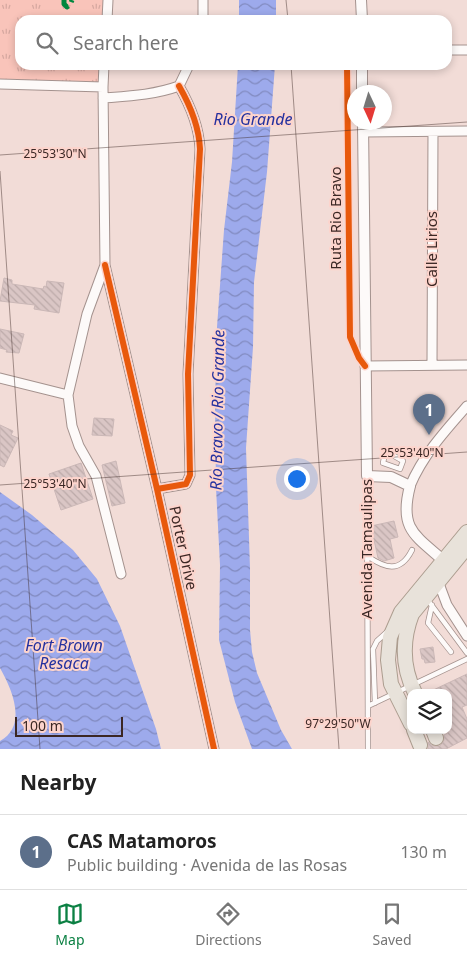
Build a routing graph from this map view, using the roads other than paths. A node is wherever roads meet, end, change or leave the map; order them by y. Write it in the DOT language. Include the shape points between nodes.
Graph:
graph roads {
  1 [pos="108,0"];
  2 [pos="203,0"];
  3 [pos="362,0"];
  4 [pos="107,15"];
  5 [pos="203,15"];
  6 [pos="362,15"];
  7 [pos="452,50"];
  8 [pos="467,50"];
  9 [pos="104,70"];
  10 [pos="186,70"];
  11 [pos="362,70"];
  12 [pos="0,84"];
  13 [pos="362,85"];
  14 [pos="178,86"];
  15 [pos="103,87"];
  16 [pos="103,98"];
  17 [pos="392,129"];
  18 [pos="363,130"];
  19 [pos="467,131"];
  20 [pos="433,132"];
  21 [pos="105,265"];
  22 [pos="432,365"];
  23 [pos="467,365"];
  24 [pos="366,366"];
  25 [pos="0,378"];
  26 [pos="68,395"];
  27 [pos="467,406"];
  28 [pos="392,473"];
  29 [pos="367,476"];
  30 [pos="410,486"];
  31 [pos="157,489"];
  32 [pos="467,532"];
  33 [pos="467,547"];
  34 [pos="412,550"];
  35 [pos="367,556"];
  36 [pos="443,560"];
  37 [pos="121,574"];
  38 [pos="438,581"];
  39 [pos="428,600"];
  40 [pos="393,626"];
  41 [pos="467,636"];
  42 [pos="451,652"];
  43 [pos="467,654"];
  44 [pos="467,659"];
  45 [pos="413,689"];
  46 [pos="415,689"];
  47 [pos="407,691"];
  48 [pos="396,694"];
  49 [pos="375,703"];
  50 [pos="368,706"];
  51 [pos="407,716"];
  52 [pos="416,734"];
  53 [pos="420,745"];
  54 [pos="214,749"];
  55 [pos="368,749"];
  1 -- 4 [label="street"];
  2 -- 5 [label="street"];
  3 -- 6 [label="street"];
  7 -- 8 [label="street"];
  9 -- 15 [label="street"];
  10 -- 14 [label="street"];
  11 -- 13 [label="street"];
  12 -- 15 [label="street"];
  14 -- 16 [label="street" via="143,95"];
  14 -- 31 [label="street" via="190,104 200,138 188,374 190,475 186,484"];
  15 -- 16 [label="street"];
  16 -- 21 [label="street"];
  17 -- 20 [label="street"];
  18 -- 24 [label="street, Avenida Tamaulipas"];
  19 -- 20 [label="street"];
  20 -- 22 [label="street, Calle Lirios"];
  21 -- 26 [label="street" via="87,314"];
  21 -- 31 [label="street, Porter Drive"];
  22 -- 23 [label="street"];
  22 -- 24 [label="street"];
  24 -- 29 [label="street, Avenida Tamaulipas"];
  25 -- 26 [label="street"];
  26 -- 37 [label="street" via="72,426 96,476"];
  27 -- 30 [label="street" via="429,451"];
  28 -- 28 [label="lane" via="400,469 403,461 387,452 383,463"];
  28 -- 29 [label="street"];
  28 -- 30 [label="street"];
  29 -- 35 [label="lane, Avenida Tamaulipas"];
  30 -- 36 [label="street" via="406,510 410,528"];
  31 -- 54 [label="street, Porter Drive"];
  32 -- 36 [label="main road"];
  33 -- 38 [label="main road" via="460,560"];
  34 -- 35 [label="lane" via="408,559 395,566 386,567"];
  35 -- 50 [label="lane, Avenida Tamaulipas"];
  36 -- 40 [label="main road"];
  38 -- 39 [label="main road"];
  38 -- 41 [label="street" via="447,605"];
  39 -- 42 [label="lane" via="428,623"];
  39 -- 43 [label="lane"];
  39 -- 45 [label="main road" via="412,614 408,624 406,669"];
  40 -- 48 [label="main road" via="388,660 391,684"];
  40 -- 49 [label="lane" via="373,649"];
  44 -- 46 [label="lane"];
  47 -- 48 [label="lane"];
  48 -- 49 [label="lane"];
  48 -- 51 [label="main road"];
  49 -- 50 [label="lane"];
  50 -- 55 [label="lane, Avenida Tamaulipas"];
  52 -- 53 [label="main road"];
}
